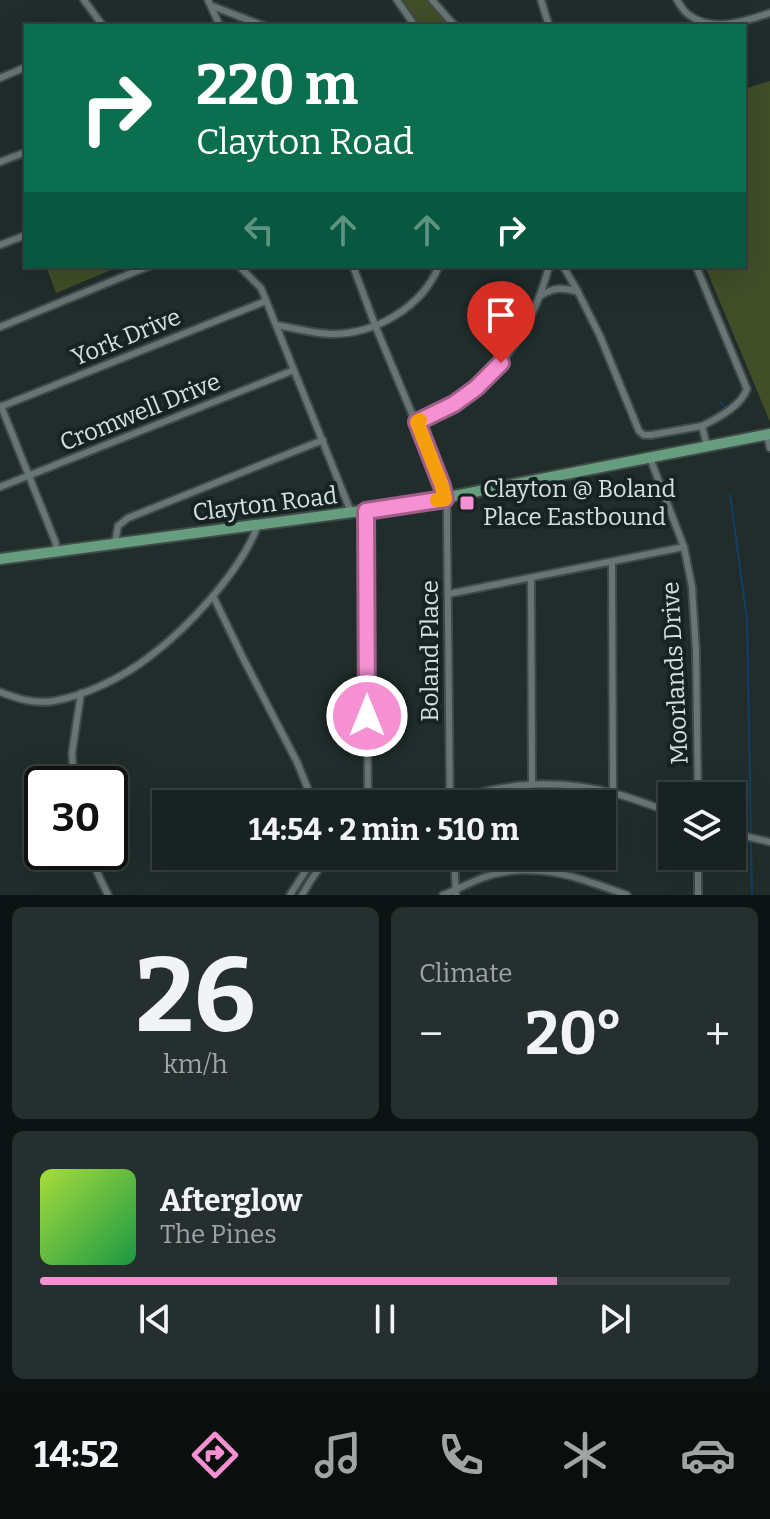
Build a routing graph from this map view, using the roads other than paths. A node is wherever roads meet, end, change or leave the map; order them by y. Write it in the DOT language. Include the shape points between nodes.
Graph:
graph roads {
  1 [pos="84,0"];
  2 [pos="397,0"];
  3 [pos="432,0"];
  4 [pos="541,0"];
  5 [pos="677,0"];
  6 [pos="210,3"];
  7 [pos="770,13"];
  8 [pos="546,17"];
  9 [pos="102,24"];
  10 [pos="219,24"];
  11 [pos="259,24"];
  12 [pos="414,24"];
  13 [pos="453,24"];
  14 [pos="542,24"];
  15 [pos="548,24"];
  16 [pos="715,24"];
  17 [pos="728,24"];
  18 [pos="24,68"];
  19 [pos="0,78"];
  20 [pos="24,153"];
  21 [pos="0,162"];
  22 [pos="24,236"];
  23 [pos="0,245"];
  24 [pos="144,268"];
  25 [pos="241,268"];
  26 [pos="354,268"];
  27 [pos="438,268"];
  28 [pos="548,268"];
  29 [pos="564,268"];
  30 [pos="697,268"];
  31 [pos="579,292"];
  32 [pos="540,296"];
  33 [pos="266,301"];
  34 [pos="276,325"];
  35 [pos="375,325"];
  36 [pos="0,327"];
  37 [pos="294,370"];
  38 [pos="0,406"];
  39 [pos="417,422"];
  40 [pos="702,426"];
  41 [pos="768,435"];
  42 [pos="323,440"];
  43 [pos="708,446"];
  44 [pos="770,448"];
  45 [pos="650,458"];
  46 [pos="29,476"];
  47 [pos="0,487"];
  48 [pos="445,499"];
  49 [pos="366,511"];
  50 [pos="351,513"];
  51 [pos="258,525"];
  52 [pos="115,543"];
  53 [pos="684,547"];
  54 [pos="57,551"];
  55 [pos="0,559"];
  56 [pos="612,562"];
  57 [pos="531,578"];
  58 [pos="448,594"];
  59 [pos="213,596"];
  60 [pos="0,692"];
  61 [pos="81,693"];
  62 [pos="73,766"];
  63 [pos="698,782"];
  64 [pos="532,784"];
  65 [pos="308,790"];
  66 [pos="368,790"];
  67 [pos="448,790"];
  68 [pos="487,790"];
  69 [pos="596,790"];
  70 [pos="613,790"];
  71 [pos="616,794"];
  72 [pos="658,808"];
  73 [pos="746,837"];
  74 [pos="770,842"];
  75 [pos="96,870"];
  76 [pos="306,870"];
  77 [pos="318,870"];
  78 [pos="455,870"];
  79 [pos="698,870"];
  80 [pos="456,892"];
  81 [pos="108,895"];
  82 [pos="290,895"];
  83 [pos="302,895"];
  84 [pos="443,895"];
  85 [pos="627,895"];
  86 [pos="698,895"];
  1 -- 9 [label="street"];
  2 -- 12 [label="street"];
  3 -- 13 [label="street"];
  4 -- 8 [label="street"];
  5 -- 16 [label="street" via="688,15"];
  6 -- 10 [label="street"];
  6 -- 11 [label="street"];
  7 -- 17 [label="street"];
  8 -- 14 [label="street"];
  8 -- 15 [label="street"];
  18 -- 19 [label="street"];
  20 -- 21 [label="street"];
  22 -- 23 [label="street"];
  24 -- 36 [label="street"];
  25 -- 33 [label="street"];
  26 -- 35 [label="street, Boland Place"];
  27 -- 35 [label="street" via="410,305"];
  28 -- 32 [label="street"];
  29 -- 31 [label="street"];
  30 -- 40 [label="street" via="747,389 738,403"];
  31 -- 32 [label="street" via="551,289"];
  31 -- 40 [label="street" via="641,434"];
  32 -- 39 [label="street" via="501,363 454,404"];
  33 -- 34 [label="street"];
  33 -- 38 [label="street, York Drive"];
  34 -- 35 [label="street" via="332,334"];
  34 -- 37 [label="street"];
  35 -- 39 [label="street, Boland Place"];
  37 -- 42 [label="street"];
  37 -- 46 [label="street, Cromwell Drive"];
  38 -- 46 [label="street"];
  39 -- 48 [label="street, Boland Place"];
  40 -- 43 [label="street"];
  41 -- 43 [label="main road, Clayton Road"];
  41 -- 44 [label="street"];
  42 -- 50 [label="street"];
  42 -- 52 [label="street" via="128,518 118,526"];
  43 -- 45 [label="main road, Clayton Road"];
  45 -- 48 [label="main road, Clayton Road"];
  45 -- 53 [label="street, Moorlands Drive"];
  46 -- 47 [label="street, Cromwell Drive"];
  46 -- 54 [label="street"];
  48 -- 49 [label="main road, Clayton Road"];
  48 -- 58 [label="street, Boland Place"];
  49 -- 50 [label="main road, Clayton Road"];
  49 -- 66 [label="street"];
  50 -- 51 [label="main road, Clayton Road"];
  51 -- 52 [label="main road, Clayton Road"];
  51 -- 59 [label="street" via="247,551"];
  52 -- 54 [label="main road, Clayton Road"];
  53 -- 56 [label="street"];
  53 -- 63 [label="street, Moorlands Drive" via="695,608"];
  54 -- 55 [label="main road, Clayton Road"];
  56 -- 57 [label="street"];
  56 -- 70 [label="street"];
  57 -- 58 [label="street"];
  57 -- 64 [label="street"];
  58 -- 67 [label="street, Boland Place"];
  59 -- 61 [label="street" via="149,658"];
  59 -- 65 [label="street"];
  60 -- 61 [label="street" via="30,701"];
  61 -- 62 [label="street"];
  64 -- 68 [label="street"];
  64 -- 69 [label="street"];
  71 -- 72 [label="street"];
  73 -- 74 [label="street"];
  75 -- 81 [label="street"];
  76 -- 82 [label="street"];
  77 -- 83 [label="street"];
  78 -- 80 [label="street"];
  79 -- 86 [label="street"];
  80 -- 84 [label="street"];
  80 -- 85 [label="street" via="484,877 530,870 558,872"];
}
